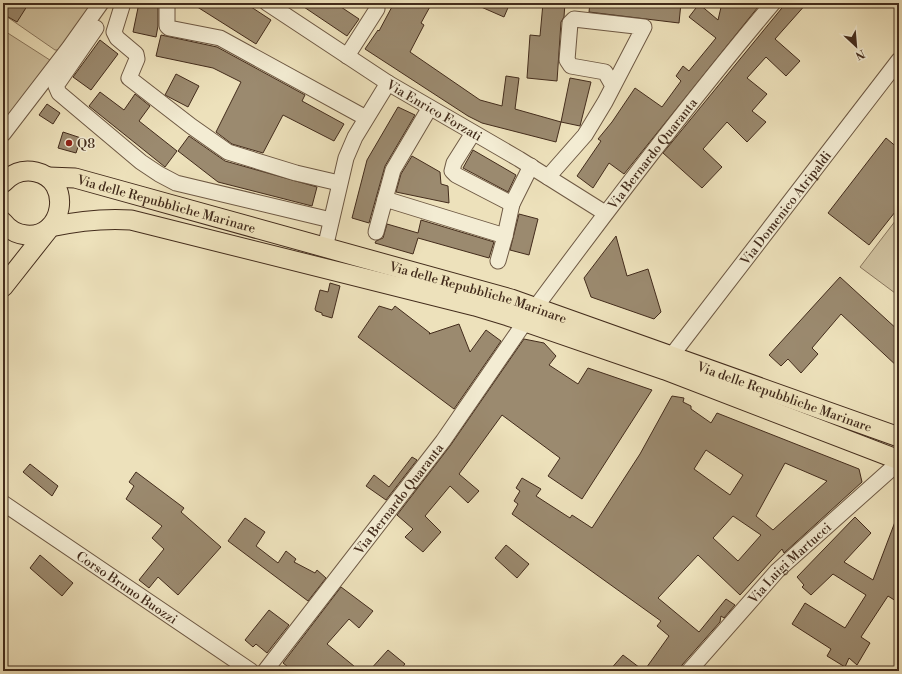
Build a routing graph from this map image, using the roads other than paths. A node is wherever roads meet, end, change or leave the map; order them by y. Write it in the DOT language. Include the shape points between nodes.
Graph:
graph roads {
  1 [pos="100,3"];
  2 [pos="123,3"];
  3 [pos="167,3"];
  4 [pos="267,3"];
  5 [pos="772,3"];
  6 [pos="377,9"];
  7 [pos="96,28"];
  8 [pos="347,56"];
  9 [pos="899,60"];
  10 [pos="388,83"];
  11 [pos="613,86"];
  12 [pos="430,109"];
  13 [pos="366,118"];
  14 [pos="473,133"];
  15 [pos="3,134"];
  16 [pos="3,163"];
  17 [pos="531,166"];
  18 [pos="20,172"];
  19 [pos="48,177"];
  20 [pos="548,177"];
  21 [pos="3,183"];
  22 [pos="339,183"];
  23 [pos="385,199"];
  24 [pos="512,204"];
  25 [pos="605,213"];
  26 [pos="331,220"];
  27 [pos="3,222"];
  28 [pos="50,227"];
  29 [pos="376,232"];
  30 [pos="505,236"];
  31 [pos="325,248"];
  32 [pos="498,261"];
  33 [pos="3,287"];
  34 [pos="530,315"];
  35 [pos="668,362"];
  36 [pos="899,437"];
  37 [pos="899,461"];
  38 [pos="3,503"];
  39 [pos="251,671"];
  40 [pos="265,671"];
  41 [pos="690,671"];
  1 -- 15 [label="street"];
  2 -- 22 [label="street" via="114,32 117,38 136,54 137,59 129,78 228,152"];
  3 -- 13 [label="street" via="169,28 220,38"];
  4 -- 8 [label="street, Via Enrico Forzati"];
  5 -- 25 [label="street, Via Bernardo Quaranta"];
  6 -- 8 [label="street"];
  7 -- 26 [label="street" via="56,86 59,93 141,162 176,183"];
  8 -- 10 [label="street, Via Enrico Forzati"];
  9 -- 35 [label="street, Via Domenico Atripaldi"];
  10 -- 12 [label="street, Via Enrico Forzati"];
  10 -- 13 [label="street"];
  11 -- 11 [label="street" via="644,27 574,19 570,23 567,60 571,66 605,72"];
  11 -- 20 [label="street" via="585,135"];
  12 -- 14 [label="street, Via Enrico Forzati"];
  12 -- 23 [label="street" via="393,170"];
  13 -- 22 [label="street" via="346,158"];
  14 -- 17 [label="street, Via Enrico Forzati"];
  14 -- 24 [label="street" via="452,171 456,176"];
  16 -- 18 [label="main road"];
  17 -- 20 [label="street, Via Enrico Forzati"];
  17 -- 24 [label="street"];
  18 -- 19 [label="main road, Via delle Repubbliche Marinare" via="28,170"];
  18 -- 21 [label="main road"];
  19 -- 28 [label="main road" via="60,194 61,207"];
  19 -- 31 [label="main road, Via delle Repubbliche Marinare" via="75,178"];
  20 -- 25 [label="street, Via Enrico Forzati"];
  22 -- 26 [label="street"];
  23 -- 29 [label="street"];
  23 -- 30 [label="street"];
  24 -- 30 [label="street"];
  25 -- 34 [label="street, Via Bernardo Quaranta"];
  26 -- 31 [label="street"];
  27 -- 28 [label="main road, Via delle Repubbliche Marinare" via="19,234 40,233"];
  28 -- 33 [label="main road"];
  28 -- 34 [label="main road, Via delle Repubbliche Marinare" via="78,221 131,220 475,306"];
  30 -- 32 [label="street"];
  31 -- 34 [label="main road, Via delle Repubbliche Marinare" via="511,299"];
  34 -- 35 [label="main road, Via delle Repubbliche Marinare"];
  34 -- 40 [label="street, Via Bernardo Quaranta" via="443,441"];
  35 -- 36 [label="main road, Via delle Repubbliche Marinare"];
  35 -- 37 [label="main road, Via delle Repubbliche Marinare"];
  37 -- 41 [label="street, Via Luigi Martucci" via="777,570"];
  38 -- 39 [label="street, Corso Bruno Buozzi"];
}
